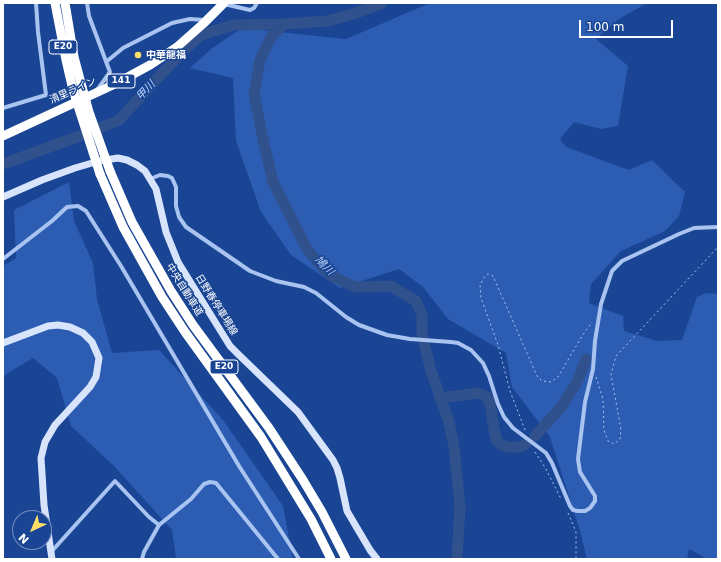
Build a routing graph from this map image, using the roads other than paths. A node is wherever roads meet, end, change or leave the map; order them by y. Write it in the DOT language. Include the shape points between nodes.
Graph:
graph roads {
  1 [pos="36,3"];
  2 [pos="55,3"];
  3 [pos="65,3"];
  4 [pos="87,3"];
  5 [pos="224,3"];
  6 [pos="258,3"];
  7 [pos="207,20"];
  8 [pos="106,62"];
  9 [pos="77,88"];
  10 [pos="94,94"];
  11 [pos="3,108"];
  12 [pos="3,136"];
  13 [pos="150,178"];
  14 [pos="3,197"];
  15 [pos="718,227"];
  16 [pos="3,259"];
  17 [pos="3,343"];
  18 [pos="159,525"];
  19 [pos="52,551"];
  20 [pos="52,559"];
  21 [pos="142,559"];
  22 [pos="278,559"];
  23 [pos="300,559"];
  24 [pos="331,559"];
  25 [pos="346,559"];
  26 [pos="377,559"];
  1 -- 11 [label="street" via="46,95"];
  2 -- 9 [label="highway, 中央自動車道 / E20" via="66,60"];
  3 -- 9 [label="highway, 中央自動車道 / E20"];
  4 -- 8 [label="street" via="89,16"];
  5 -- 6 [label="street" via="250,10"];
  5 -- 7 [label="highway, 清里ライン / 141"];
  7 -- 8 [label="street" via="190,19 172,23 124,48"];
  7 -- 10 [label="highway, 清里ライン / 141" via="177,47 150,65"];
  8 -- 10 [label="street" via="110,72"];
  9 -- 24 [label="highway, 中央自動車道 / E20, bridge" via="100,174 123,227 162,297 260,437 311,519"];
  9 -- 25 [label="highway, 中央自動車道 / E20, bridge" via="132,222 171,291 303,480"];
  10 -- 12 [label="highway, 清里ライン / 141"];
  13 -- 14 [label="main road, 日野春停車場線" via="136,165 118,158 75,168"];
  13 -- 15 [label="street" via="160,175 172,178 176,187 179,217 186,227 250,271 276,281 304,287 316,293 346,318 387,336 441,340 466,347 483,363 504,417 513,428 546,453 570,506 573,510 582,512 590,508 595,496 580,472 578,459 601,304 612,271 622,261 641,251 694,228"];
  13 -- 26 [label="main road, 日野春停車場線" via="178,262 230,346 298,412 333,460 347,511"];
  16 -- 23 [label="street" via="67,207 78,206 86,211 239,466"];
  17 -- 19 [label="main road" via="48,326 58,325 83,333 92,342 99,358 96,377 55,425 45,442 41,458 44,505"];
  18 -- 19 [label="street" via="115,481"];
  18 -- 21 [label="street"];
  18 -- 22 [label="street" via="191,499 204,484 216,483"];
  19 -- 20 [label="main road"];
}
